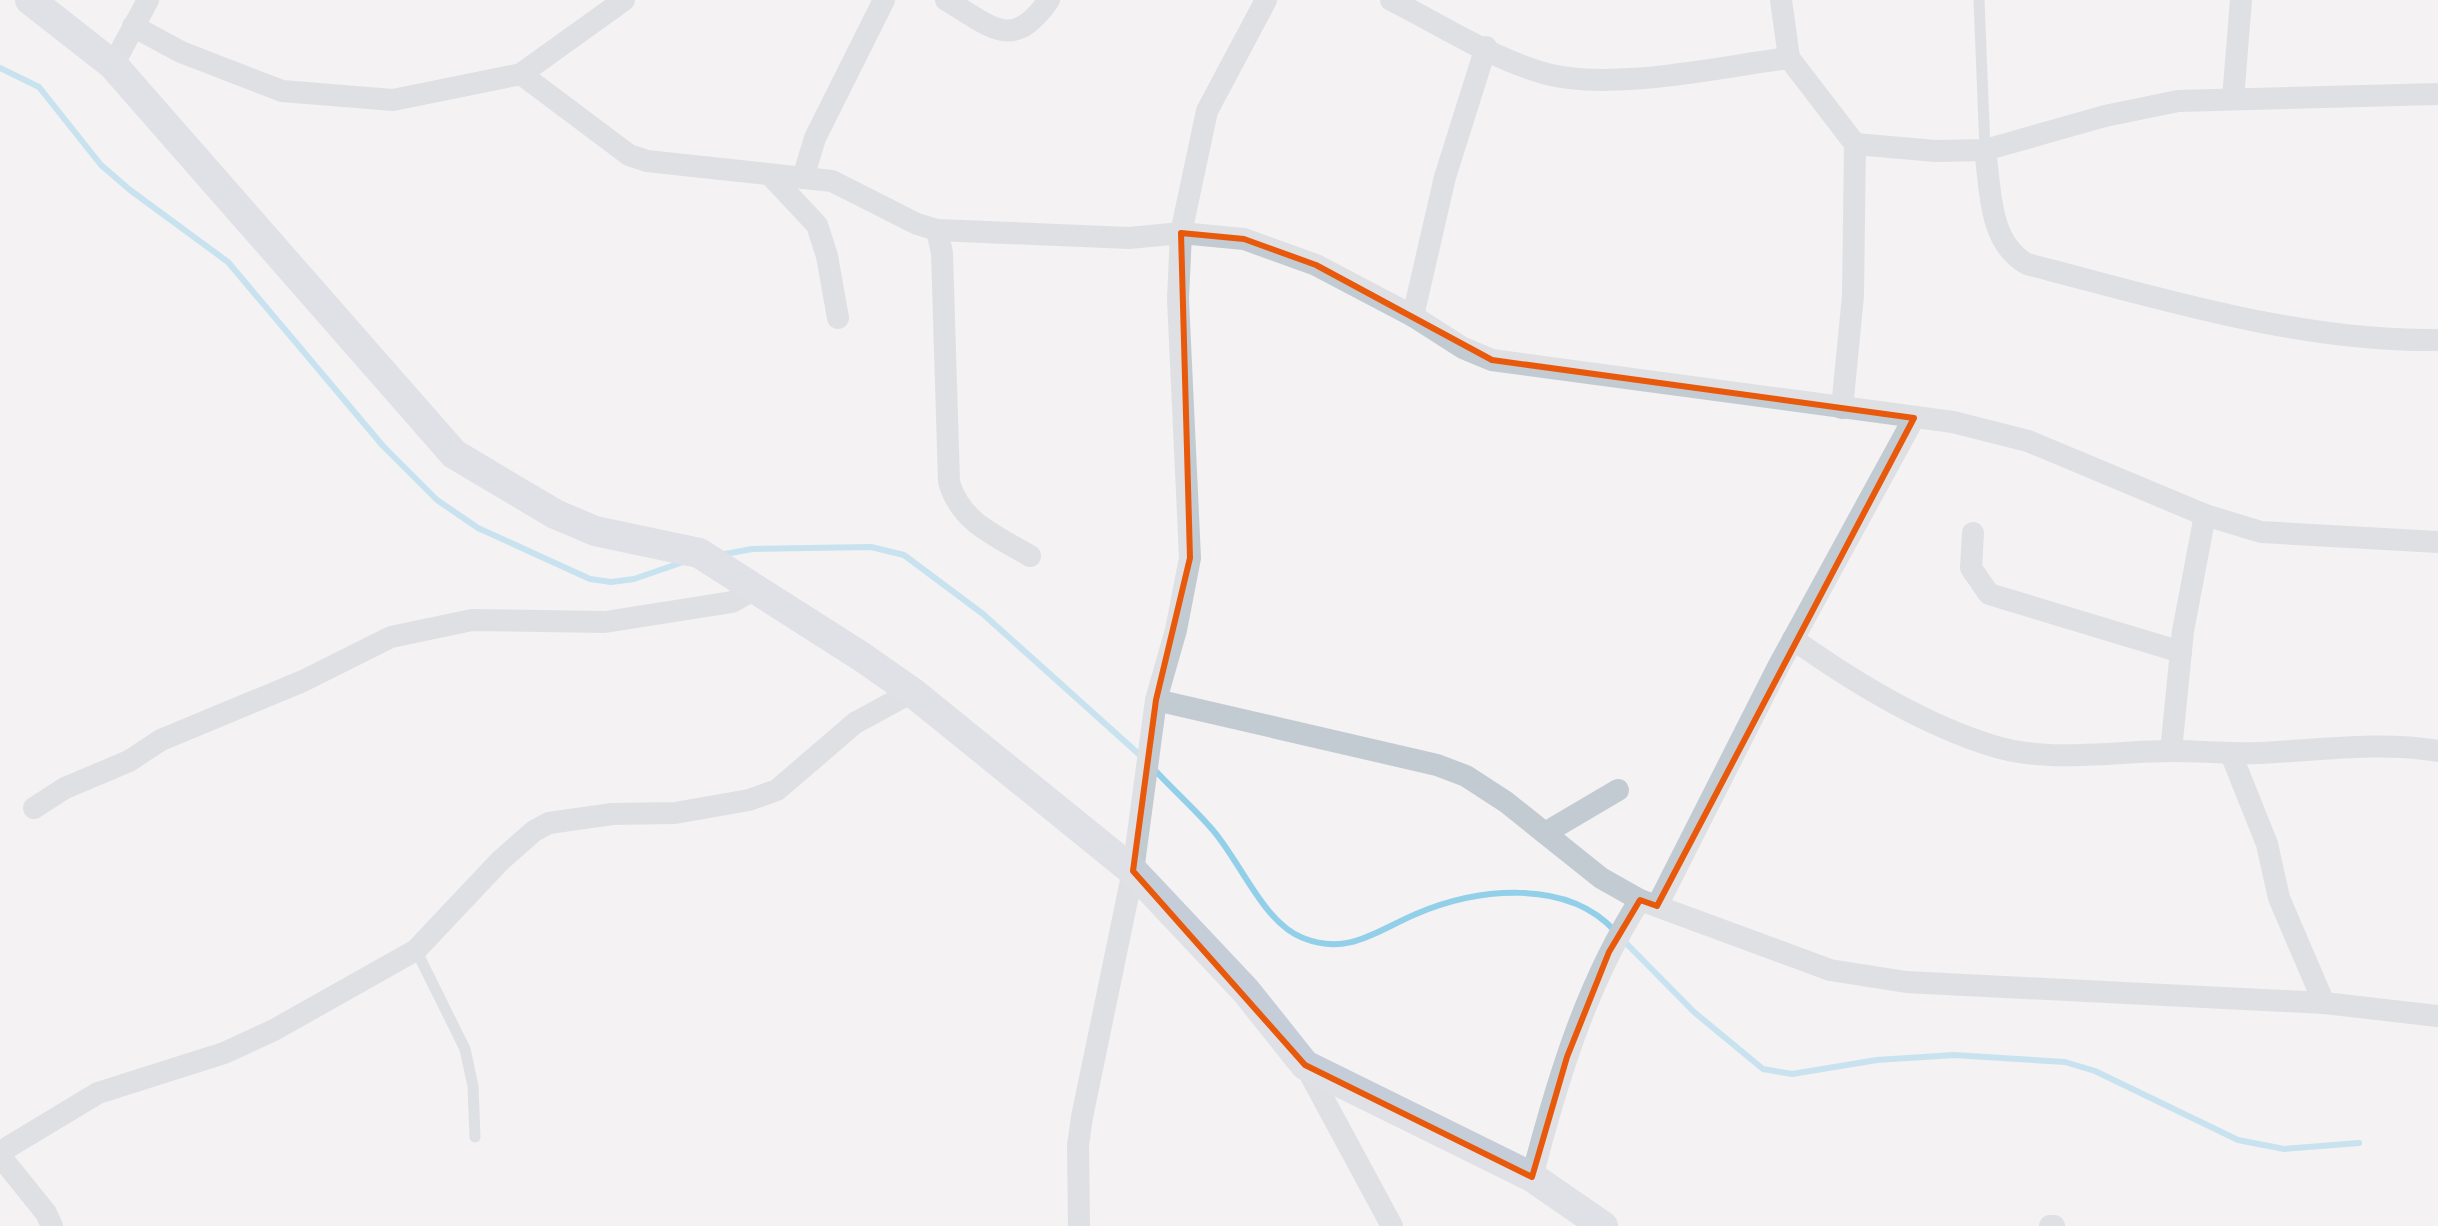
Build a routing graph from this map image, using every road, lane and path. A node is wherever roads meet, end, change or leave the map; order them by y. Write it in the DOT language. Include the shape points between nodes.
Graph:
graph roads {
  1 [pos="30,0"];
  2 [pos="148,0"];
  3 [pos="624,0"];
  4 [pos="884,0"];
  5 [pos="946,0"];
  6 [pos="1049,0"];
  7 [pos="1266,0"];
  8 [pos="1391,0"];
  9 [pos="1781,0"];
  10 [pos="1979,0"];
  11 [pos="2241,0"];
  12 [pos="133,26"];
  13 [pos="1486,47"];
  14 [pos="1789,58"];
  15 [pos="113,65"];
  16 [pos="521,74"];
  17 [pos="2438,94"];
  18 [pos="2233,99"];
  19 [pos="1855,144"];
  20 [pos="1985,150"];
  21 [pos="772,177"];
  22 [pos="803,178"];
  23 [pos="937,230"];
  24 [pos="1181,233"];
  25 [pos="1413,316"];
  26 [pos="838,318"];
  27 [pos="2438,340"];
  28 [pos="1842,408"];
  29 [pos="1914,418"];
  30 [pos="2205,515"];
  31 [pos="1973,533"];
  32 [pos="2438,542"];
  33 [pos="1030,556"];
  34 [pos="748,584"];
  35 [pos="1793,639"];
  36 [pos="2181,652"];
  37 [pos="912,692"];
  38 [pos="1156,700"];
  39 [pos="2171,751"];
  40 [pos="2438,751"];
  41 [pos="2231,754"];
  42 [pos="1618,790"];
  43 [pos="34,808"];
  44 [pos="1545,833"];
  45 [pos="1133,871"];
  46 [pos="1649,903"];
  47 [pos="416,950"];
  48 [pos="2324,1003"];
  49 [pos="2438,1016"];
  50 [pos="1305,1065"];
  51 [pos="475,1137"];
  52 [pos="0,1154"];
  53 [pos="1532,1177"];
  54 [pos="52,1226"];
  55 [pos="1079,1226"];
  56 [pos="1392,1226"];
  57 [pos="1603,1226"];
  1 -- 15 [label="street"];
  2 -- 12 [label="street"];
  3 -- 16 [label="street"];
  4 -- 22 [label="street" via="815,138"];
  5 -- 6 [label="street" via="1011,32 1025,28"];
  7 -- 24 [label="street" via="1207,111"];
  8 -- 13 [label="street"];
  9 -- 14 [label="street"];
  10 -- 20 [label="lane"];
  11 -- 18 [label="street"];
  12 -- 15 [label="street"];
  12 -- 16 [label="street" via="181,52 282,91 393,100"];
  13 -- 14 [label="street" via="1540,72 1598,81"];
  13 -- 25 [label="street" via="1445,177"];
  14 -- 19 [label="street"];
  15 -- 34 [label="street" via="454,454 555,514 595,531 699,553"];
  16 -- 21 [label="street" via="638,158"];
  17 -- 18 [label="street"];
  18 -- 20 [label="street" via="2141,107"];
  19 -- 20 [label="street"];
  19 -- 28 [label="street" via="1853,296"];
  20 -- 27 [label="street" via="2000,237 2027,264 2227,315 2347,335"];
  21 -- 22 [label="street"];
  21 -- 26 [label="street" via="817,225"];
  22 -- 23 [label="street" via="849,188"];
  23 -- 24 [label="street" via="1129,238"];
  23 -- 33 [label="street" via="949,482 955,504"];
  24 -- 25 [label="street" via="1244,239 1280,250"];
  24 -- 38 [label="street" via="1178,299 1190,558"];
  25 -- 28 [label="street" via="1492,360"];
  28 -- 29 [label="street"];
  29 -- 30 [label="street" via="2013,436"];
  29 -- 35 [label="street"];
  30 -- 32 [label="street" via="2261,532"];
  30 -- 36 [label="street"];
  31 -- 36 [label="street" via="1971,568 1989,594"];
  34 -- 37 [label="street"];
  34 -- 43 [label="street" via="732,602 605,622 472,620 391,637 303,681 161,740"];
  35 -- 39 [label="street" via="1840,672 1990,745 2058,755"];
  35 -- 46 [label="street"];
  36 -- 39 [label="street"];
  37 -- 45 [label="street"];
  37 -- 47 [label="street" via="855,723 777,790 713,808 549,823 500,861"];
  38 -- 44 [label="street" via="1437,765 1466,776"];
  38 -- 45 [label="street"];
  39 -- 41 [label="street"];
  40 -- 41 [label="street" via="2389,747"];
  41 -- 48 [label="street" via="2267,844 2279,898"];
  42 -- 44 [label="street"];
  44 -- 46 [label="street" via="1601,878"];
  45 -- 50 [label="street" via="1246,991"];
  45 -- 55 [label="street" via="1080,1131"];
  46 -- 48 [label="street" via="1787,957 1906,982"];
  46 -- 53 [label="street" via="1624,925 1609,952 1567,1057"];
  47 -- 51 [label="lane" via="465,1049"];
  47 -- 52 [label="street" via="224,1053 98,1093"];
  48 -- 49 [label="street"];
  50 -- 53 [label="street"];
  50 -- 56 [label="street"];
  52 -- 54 [label="street"];
  53 -- 57 [label="street"];
}
